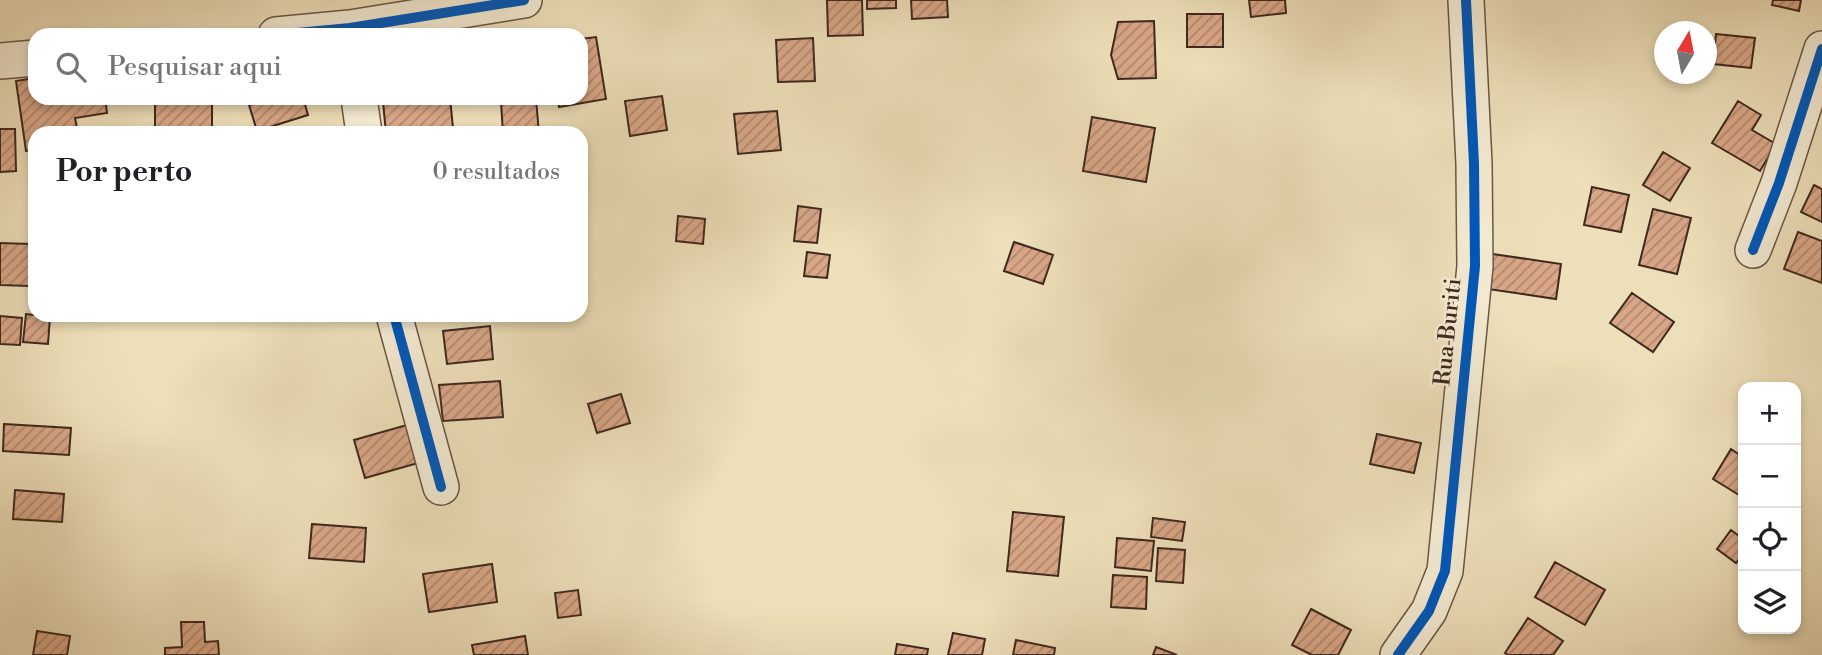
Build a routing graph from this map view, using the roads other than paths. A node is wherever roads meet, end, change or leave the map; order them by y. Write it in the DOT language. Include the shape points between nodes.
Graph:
graph roads {
  1 [pos="524,0"];
  2 [pos="1466,0"];
  3 [pos="372,28"];
  4 [pos="1822,49"];
  5 [pos="28,59"];
  6 [pos="0,61"];
  7 [pos="360,105"];
  8 [pos="363,126"];
  9 [pos="1753,250"];
  10 [pos="396,322"];
  11 [pos="441,487"];
  12 [pos="1398,655"];
  1 -- 3 [label="street"];
  2 -- 12 [label="street, Rua Buriti" via="1475,266 1445,571 1429,611"];
  4 -- 9 [label="street"];
  5 -- 6 [label="street"];
  7 -- 8 [label="street"];
  10 -- 11 [label="street"];
}
